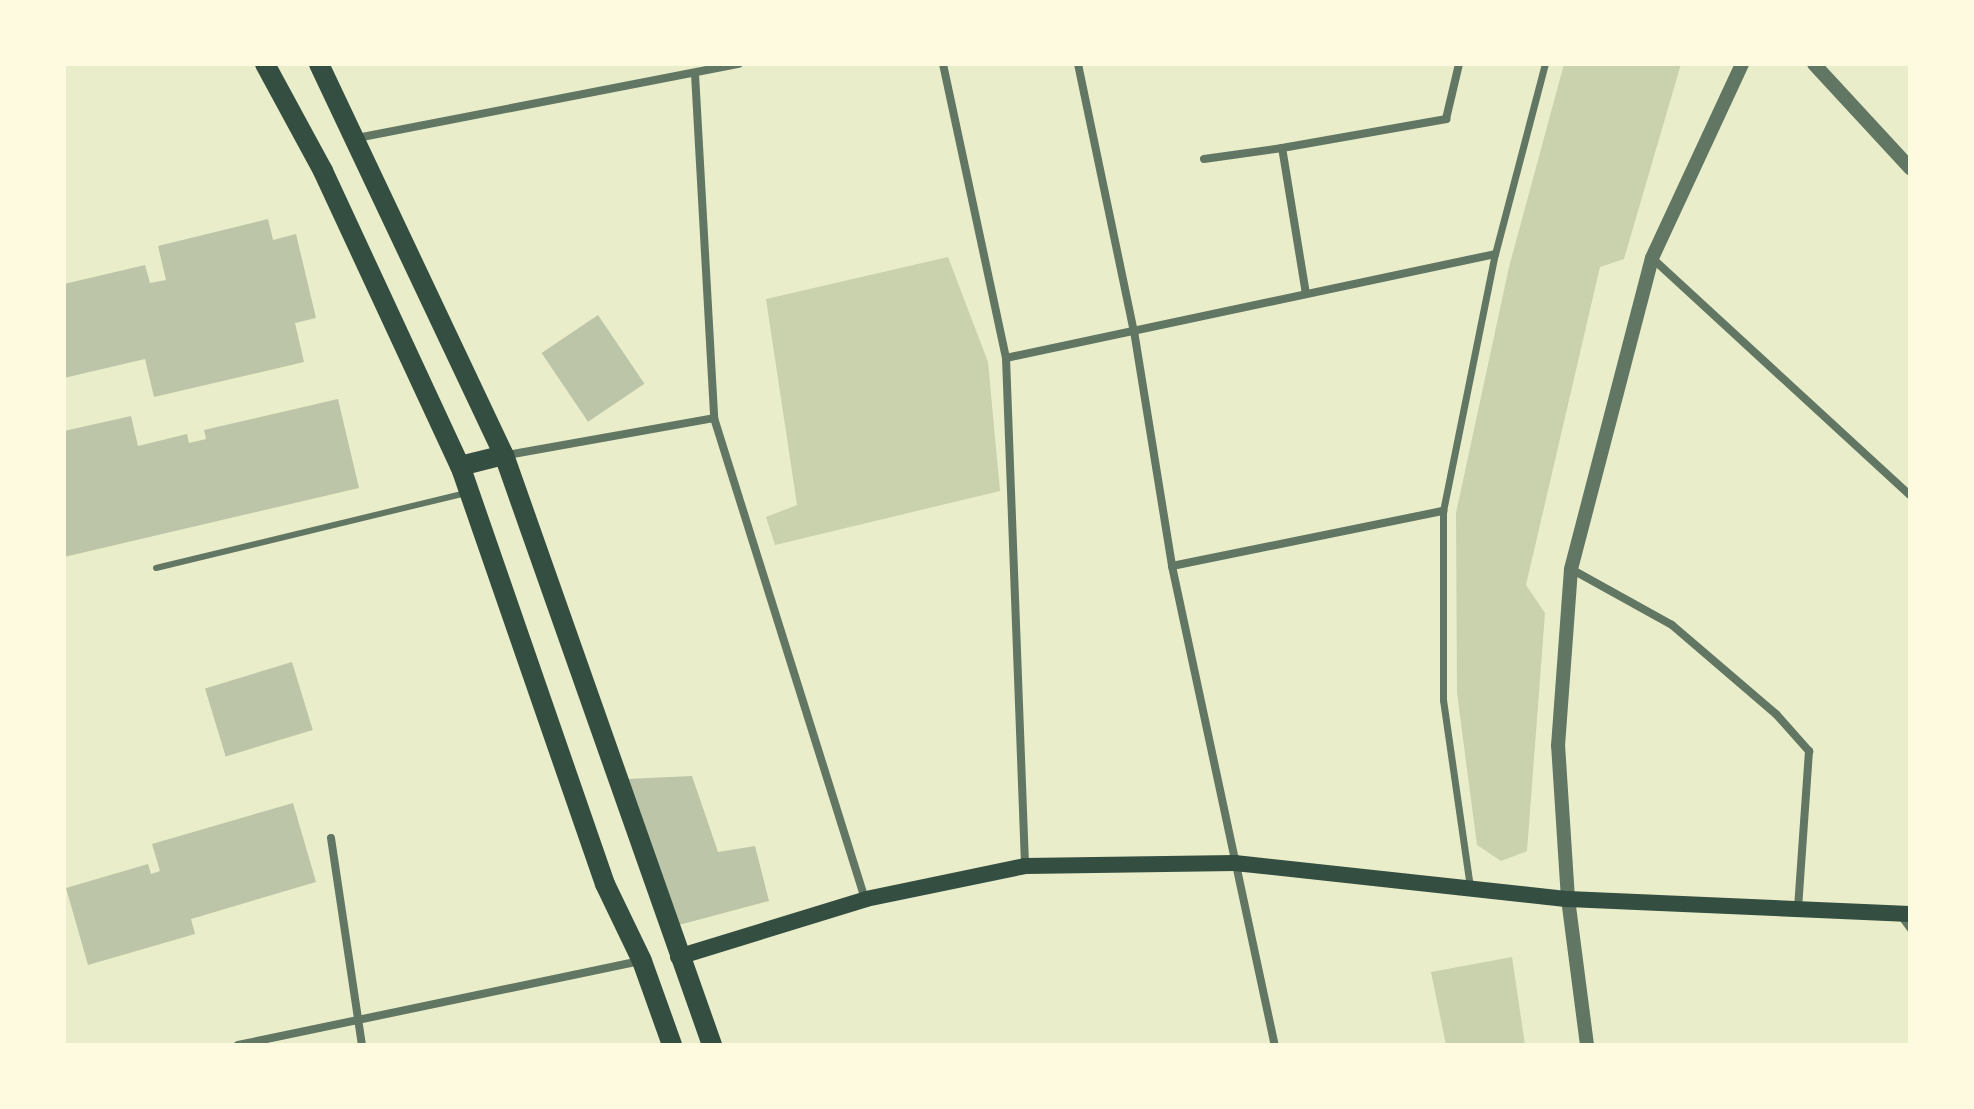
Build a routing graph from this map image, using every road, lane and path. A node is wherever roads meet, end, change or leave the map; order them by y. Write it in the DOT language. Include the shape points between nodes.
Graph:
graph roads {
  1 [pos="265,64"];
  2 [pos="319,64"];
  3 [pos="739,64"];
  4 [pos="943,64"];
  5 [pos="1078,64"];
  6 [pos="1459,64"];
  7 [pos="1545,64"];
  8 [pos="1742,64"];
  9 [pos="1814,64"];
  10 [pos="695,74"];
  11 [pos="357,139"];
  12 [pos="1282,148"];
  13 [pos="1204,159"];
  14 [pos="1910,168"];
  15 [pos="1495,254"];
  16 [pos="1652,258"];
  17 [pos="1306,294"];
  18 [pos="1134,331"];
  19 [pos="1006,358"];
  20 [pos="714,418"];
  21 [pos="504,455"];
  22 [pos="460,466"];
  23 [pos="469,493"];
  24 [pos="1910,495"];
  25 [pos="1443,511"];
  26 [pos="1172,566"];
  27 [pos="156,568"];
  28 [pos="1571,569"];
  29 [pos="331,838"];
  30 [pos="1235,863"];
  31 [pos="1025,866"];
  32 [pos="1470,889"];
  33 [pos="866,899"];
  34 [pos="1568,899"];
  35 [pos="1798,910"];
  36 [pos="1905,915"];
  37 [pos="1910,929"];
  38 [pos="678,957"];
  39 [pos="642,961"];
  40 [pos="357,1022"];
  41 [pos="238,1045"];
  42 [pos="362,1045"];
  43 [pos="672,1045"];
  44 [pos="712,1045"];
  45 [pos="1275,1045"];
  46 [pos="1587,1045"];
  1 -- 22 [label="main road" via="323,171"];
  2 -- 11 [label="main road"];
  3 -- 10 [label="street"];
  4 -- 19 [label="street"];
  5 -- 18 [label="street"];
  6 -- 12 [label="street" via="1446,119"];
  7 -- 15 [label="street"];
  8 -- 16 [label="street"];
  9 -- 14 [label="street"];
  10 -- 11 [label="street"];
  10 -- 20 [label="street"];
  11 -- 21 [label="main road"];
  12 -- 13 [label="street"];
  12 -- 17 [label="street"];
  15 -- 17 [label="street"];
  15 -- 25 [label="street"];
  16 -- 24 [label="street"];
  16 -- 28 [label="street"];
  17 -- 18 [label="street"];
  18 -- 19 [label="street"];
  18 -- 26 [label="street"];
  19 -- 31 [label="street"];
  20 -- 21 [label="street"];
  20 -- 33 [label="street"];
  21 -- 22 [label="main road"];
  21 -- 38 [label="main road"];
  22 -- 23 [label="main road"];
  23 -- 27 [label="lane"];
  23 -- 39 [label="main road" via="605,884"];
  25 -- 26 [label="street"];
  25 -- 32 [label="street" via="1443,700"];
  26 -- 30 [label="street"];
  28 -- 34 [label="street" via="1558,746"];
  28 -- 35 [label="street" via="1672,625 1776,714 1809,751"];
  29 -- 40 [label="street"];
  30 -- 31 [label="main road"];
  30 -- 32 [label="main road"];
  30 -- 45 [label="street"];
  31 -- 33 [label="main road"];
  32 -- 34 [label="main road"];
  33 -- 38 [label="main road"];
  34 -- 35 [label="main road"];
  34 -- 46 [label="street"];
  35 -- 36 [label="main road"];
  36 -- 37 [label="street"];
  38 -- 39 [label="main road"];
  38 -- 44 [label="main road"];
  39 -- 40 [label="street"];
  39 -- 43 [label="main road"];
  40 -- 41 [label="street"];
  40 -- 42 [label="street"];
}
